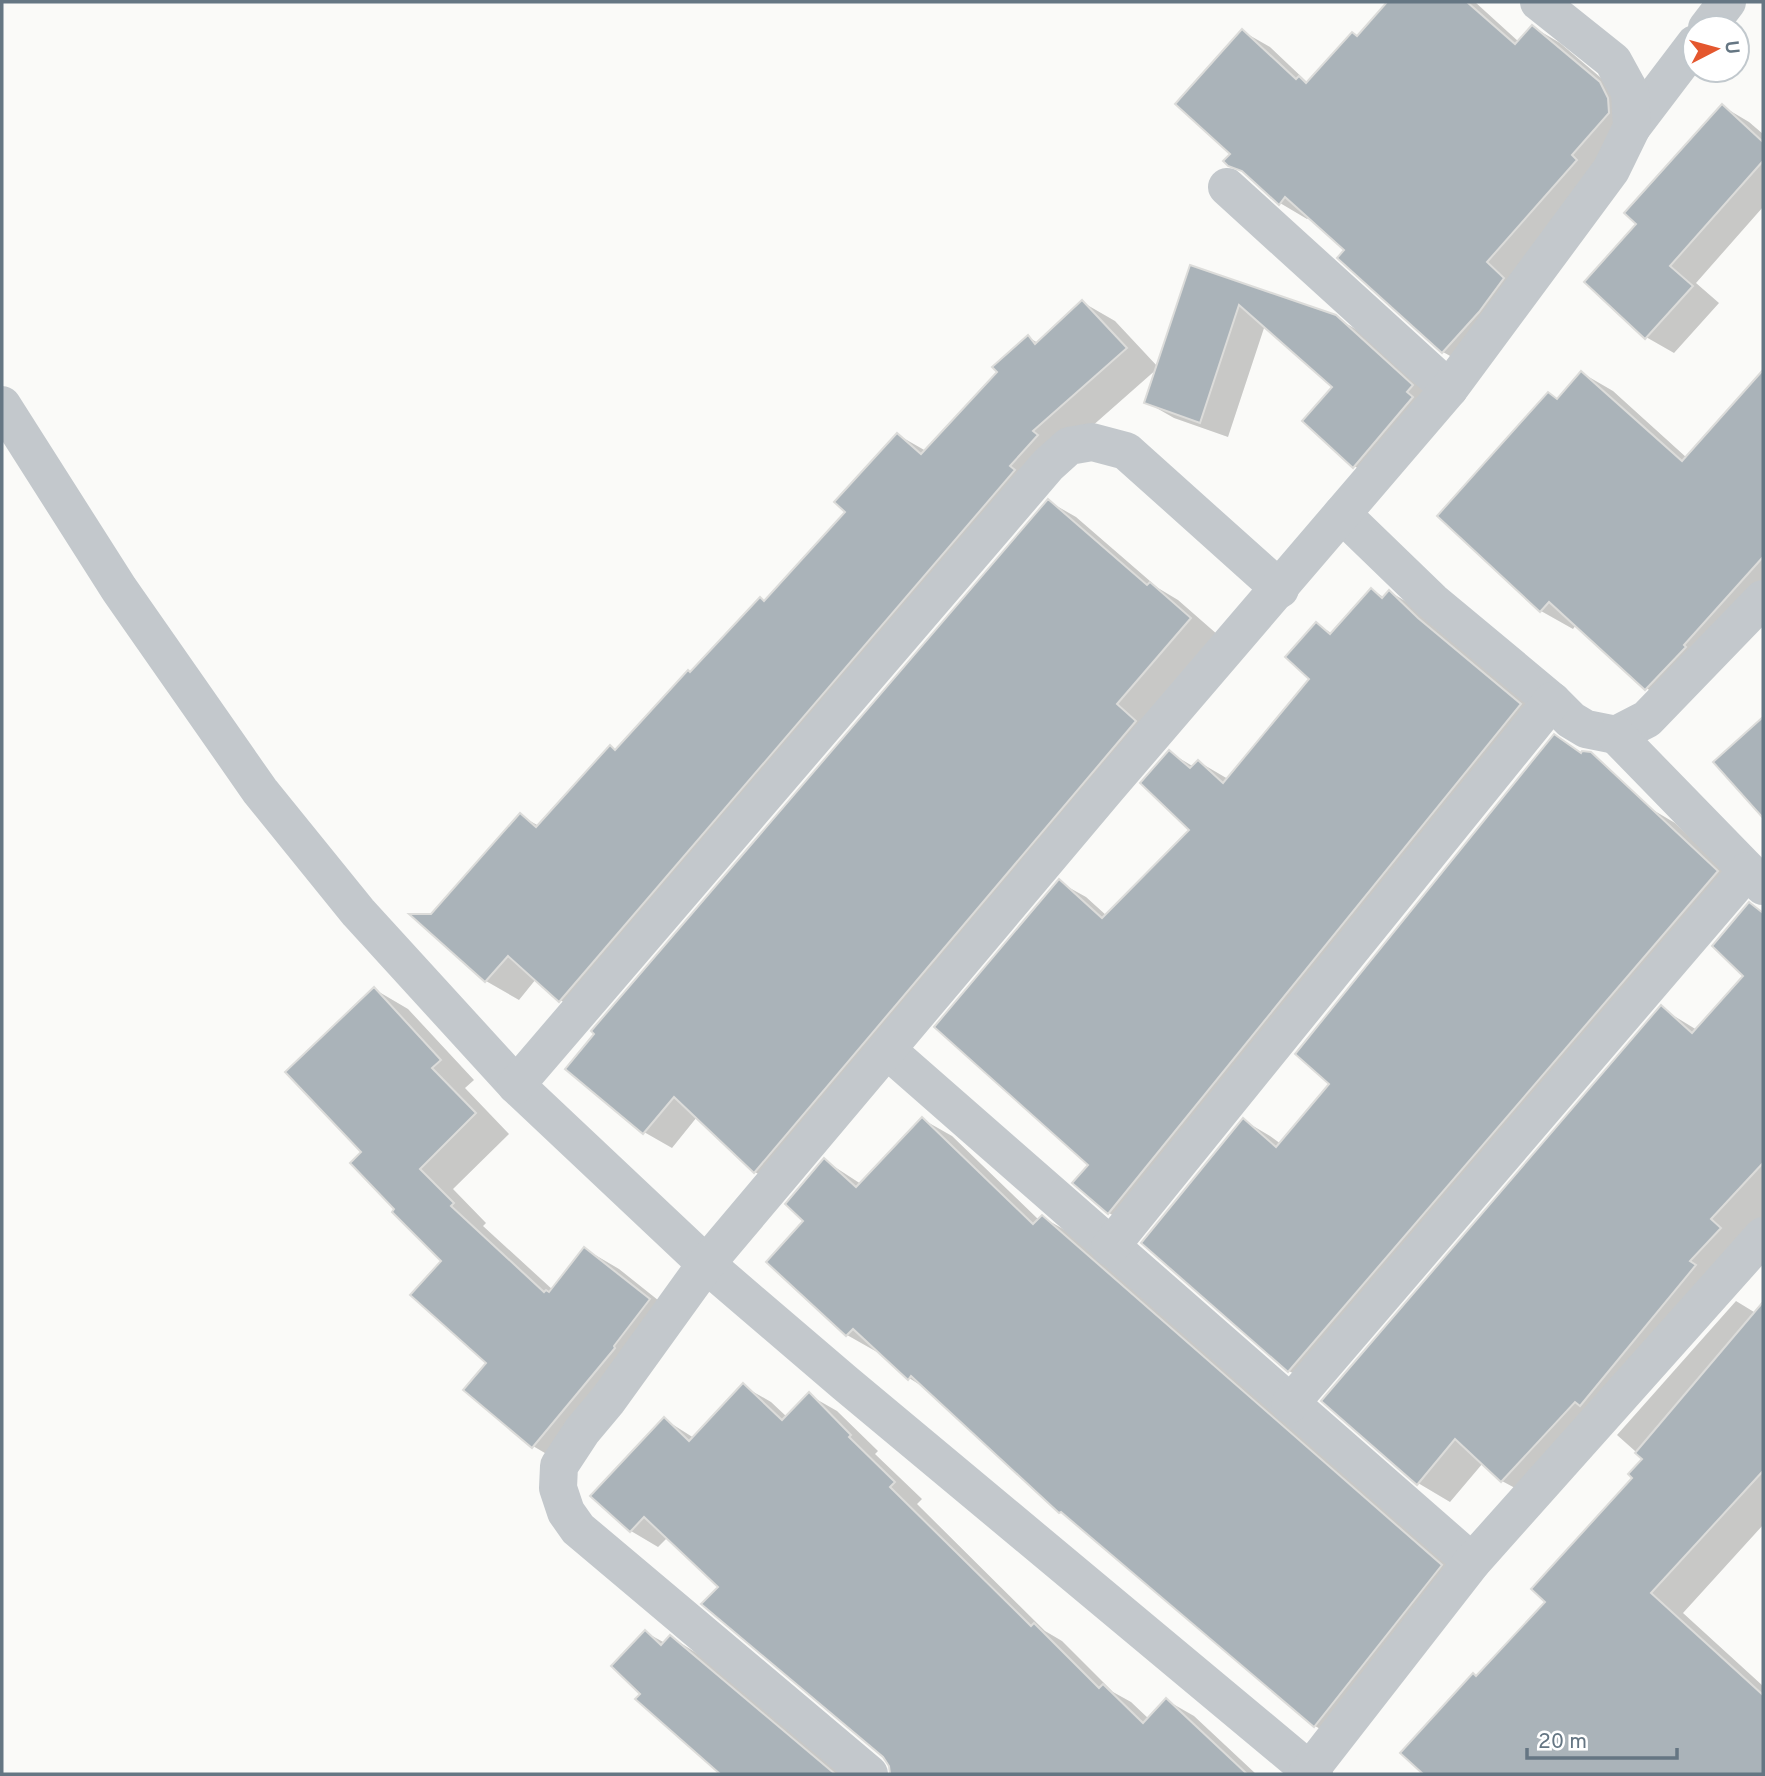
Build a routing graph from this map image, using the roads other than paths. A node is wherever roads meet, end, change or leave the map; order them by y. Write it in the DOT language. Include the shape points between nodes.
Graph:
graph roads {
  1 [pos="1539,2"];
  2 [pos="1681,62"];
  3 [pos="1632,127"];
  4 [pos="1227,187"];
  5 [pos="1449,389"];
  6 [pos="2,405"];
  7 [pos="1342,514"];
  8 [pos="1280,589"];
  9 [pos="1763,599"];
  10 [pos="1552,701"];
  11 [pos="1616,734"];
  12 [pos="1755,878"];
  13 [pos="887,1050"];
  14 [pos="516,1085"];
  15 [pos="1763,1236"];
  16 [pos="1110,1247"];
  17 [pos="706,1264"];
  18 [pos="1290,1404"];
  19 [pos="1472,1562"];
  20 [pos="1310,1773"];
  21 [pos="869,1774"];
  1 -- 3 [label="street" via="1613,61 1630,92"];
  2 -- 3 [label="street"];
  3 -- 5 [label="street" via="1611,170"];
  4 -- 5 [label="street"];
  5 -- 7 [label="street"];
  6 -- 14 [label="street" via="119,589 260,791 358,912"];
  7 -- 8 [label="street"];
  7 -- 10 [label="street" via="1432,601"];
  8 -- 13 [label="street"];
  8 -- 14 [label="street" via="1126,451 1092,442 1069,446 1039,475"];
  9 -- 11 [label="street" via="1647,719"];
  10 -- 11 [label="street" via="1586,729"];
  10 -- 16 [label="street"];
  11 -- 12 [label="street"];
  12 -- 18 [label="street"];
  13 -- 16 [label="street"];
  13 -- 17 [label="street"];
  14 -- 17 [label="street"];
  15 -- 19 [label="street"];
  16 -- 18 [label="street"];
  17 -- 20 [label="street"];
  17 -- 21 [label="street" via="582,1431 559,1466 558,1488 578,1529"];
  18 -- 19 [label="street"];
  19 -- 20 [label="street"];
}
